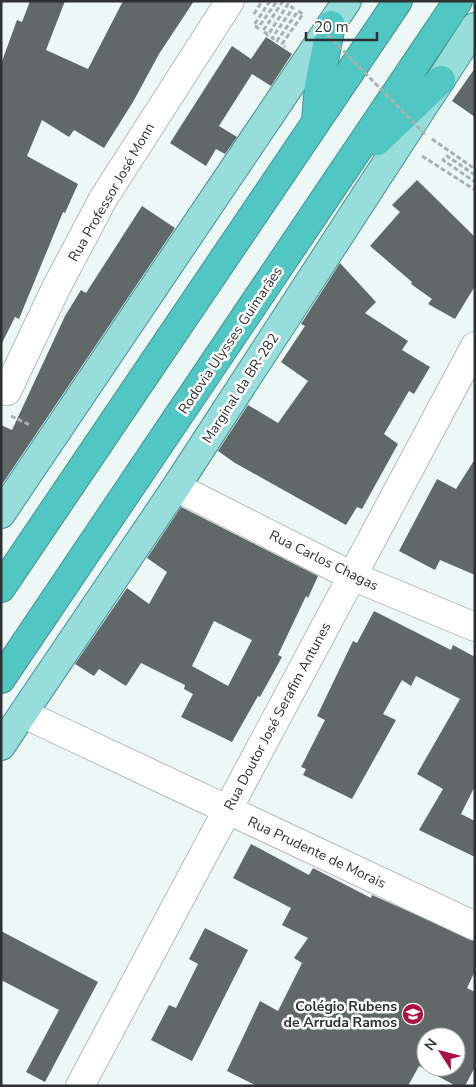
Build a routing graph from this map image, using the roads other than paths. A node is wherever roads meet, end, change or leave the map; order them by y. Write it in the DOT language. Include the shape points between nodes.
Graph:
graph roads {
  1 [pos="230,1"];
  2 [pos="347,1"];
  3 [pos="398,1"];
  4 [pos="458,1"];
  5 [pos="320,27"];
  6 [pos="475,27"];
  7 [pos="441,80"];
  8 [pos="316,123"];
  9 [pos="337,181"];
  10 [pos="475,346"];
  11 [pos="6,398"];
  12 [pos="176,487"];
  13 [pos="1,514"];
  14 [pos="352,576"];
  15 [pos="1,588"];
  16 [pos="475,627"];
  17 [pos="1,679"];
  18 [pos="24,714"];
  19 [pos="1,746"];
  20 [pos="228,809"];
  21 [pos="475,926"];
  22 [pos="80,1086"];
  1 -- 11 [label="street, Rua Professor José Monn" via="103,199 56,288"];
  2 -- 5 [label="main road"];
  3 -- 8 [label="highway"];
  4 -- 9 [label="highway, Rodovia Ulysses Guimarães"];
  5 -- 8 [label="highway"];
  5 -- 13 [label="main road"];
  6 -- 7 [label="main road, Marginal da BR-282"];
  7 -- 9 [label="highway"];
  7 -- 12 [label="main road, Marginal da BR-282" via="412,138"];
  8 -- 15 [label="highway"];
  9 -- 17 [label="highway, Rodovia Ulysses Guimarães"];
  10 -- 14 [label="street, Rua Doutor José Serafim Antunes"];
  12 -- 14 [label="street, Rua Carlos Chagas"];
  12 -- 18 [label="main road, Marginal da BR-282"];
  14 -- 16 [label="street, Rua Carlos Chagas"];
  14 -- 20 [label="street, Rua Doutor José Serafim Antunes"];
  18 -- 19 [label="main road, Marginal da BR-282"];
  18 -- 20 [label="street, Rua Prudente de Morais"];
  20 -- 21 [label="street, Rua Prudente de Morais"];
  20 -- 22 [label="street, Rua Doutor José Serafim Antunes"];
}
